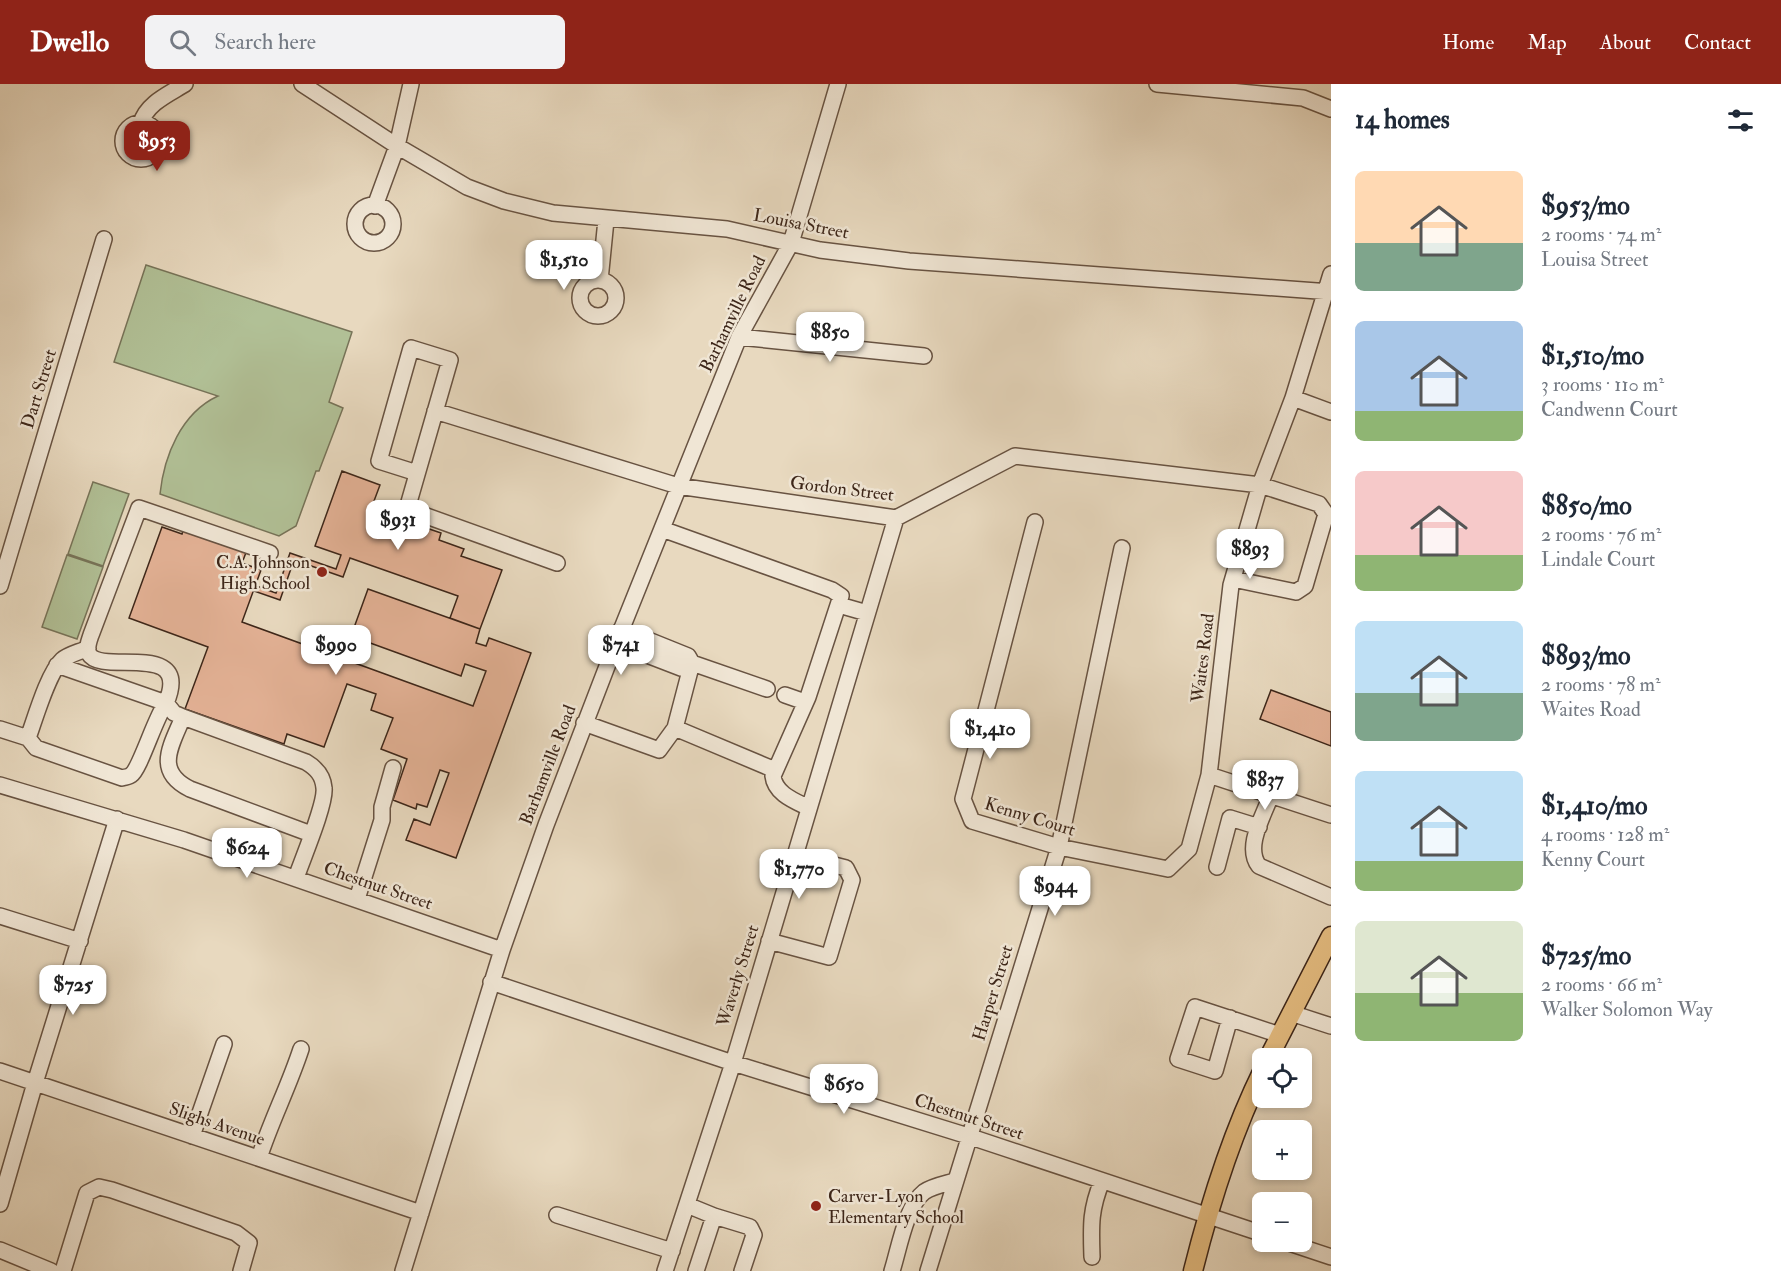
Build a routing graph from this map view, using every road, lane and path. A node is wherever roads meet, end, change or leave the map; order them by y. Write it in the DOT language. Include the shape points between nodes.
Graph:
graph roads {
  1 [pos="185,84"];
  2 [pos="302,84"];
  3 [pos="411,84"];
  4 [pos="837,84"];
  5 [pos="1157,84"];
  6 [pos="1331,109"];
  7 [pos="141,123"];
  8 [pos="396,146"];
  9 [pos="375,206"];
  10 [pos="606,220"];
  11 [pos="104,238"];
  12 [pos="791,243"];
  13 [pos="1331,274"];
  14 [pos="600,280"];
  15 [pos="1328,292"];
  16 [pos="739,337"];
  17 [pos="924,356"];
  18 [pos="1293,398"];
  19 [pos="435,411"];
  20 [pos="1331,412"];
  21 [pos="417,473"];
  22 [pos="1260,485"];
  23 [pos="678,486"];
  24 [pos="896,518"];
  25 [pos="1035,522"];
  26 [pos="662,529"];
  27 [pos="1122,548"];
  28 [pos="270,553"];
  29 [pos="557,563"];
  30 [pos="1233,579"];
  31 [pos="0,586"];
  32 [pos="839,605"];
  33 [pos="867,612"];
  34 [pos="618,636"];
  35 [pos="88,648"];
  36 [pos="692,663"];
  37 [pos="57,666"];
  38 [pos="767,689"];
  39 [pos="784,695"];
  40 [pos="805,702"];
  41 [pos="166,703"];
  42 [pos="183,717"];
  43 [pos="585,723"];
  44 [pos="675,728"];
  45 [pos="0,729"];
  46 [pos="28,738"];
  47 [pos="393,768"];
  48 [pos="775,770"];
  49 [pos="1209,775"];
  50 [pos="0,785"];
  51 [pos="1271,795"];
  52 [pos="808,808"];
  53 [pos="1331,815"];
  54 [pos="117,819"];
  55 [pos="1259,827"];
  56 [pos="311,834"];
  57 [pos="1059,848"];
  58 [pos="795,855"];
  59 [pos="1217,867"];
  60 [pos="1167,869"];
  61 [pos="296,878"];
  62 [pos="1331,897"];
  63 [pos="357,899"];
  64 [pos="0,916"];
  65 [pos="1331,936"];
  66 [pos="769,941"];
  67 [pos="80,942"];
  68 [pos="502,950"];
  69 [pos="491,982"];
  70 [pos="1291,1013"];
  71 [pos="1230,1018"];
  72 [pos="1331,1026"];
  73 [pos="1280,1035"];
  74 [pos="224,1044"];
  75 [pos="1274,1048"];
  76 [pos="301,1049"];
  77 [pos="733,1063"];
  78 [pos="0,1071"];
  79 [pos="35,1083"];
  80 [pos="1252,1093"];
  81 [pos="192,1136"];
  82 [pos="968,1136"];
  83 [pos="259,1158"];
  84 [pos="955,1180"];
  85 [pos="1102,1181"];
  86 [pos="0,1204"];
  87 [pos="687,1205"];
  88 [pos="421,1213"];
  89 [pos="557,1215"];
  90 [pos="714,1216"];
  91 [pos="1207,1216"];
  92 [pos="1252,1230"];
  93 [pos="0,1250"];
  94 [pos="672,1251"];
  95 [pos="1312,1251"];
  96 [pos="1092,1257"];
  97 [pos="1331,1257"];
  98 [pos="51,1271"];
  99 [pos="63,1271"];
  100 [pos="241,1271"];
  101 [pos="403,1271"];
  102 [pos="665,1271"];
  103 [pos="696,1271"];
  104 [pos="742,1271"];
  105 [pos="892,1271"];
  106 [pos="928,1271"];
  107 [pos="1193,1271"];
  1 -- 7 [label="street" via="155,102"];
  2 -- 8 [label="street, Louisa Street"];
  3 -- 8 [label="street"];
  4 -- 12 [label="street, Barhamville Road"];
  5 -- 6 [label="street" via="1303,98"];
  8 -- 9 [label="street"];
  8 -- 10 [label="street, Louisa Street" via="467,187 504,201"];
  10 -- 12 [label="street, Louisa Street" via="727,229"];
  10 -- 14 [label="street"];
  11 -- 31 [label="street, Dart Street"];
  12 -- 15 [label="street, Louisa Street" via="909,261"];
  12 -- 16 [label="street, Barhamville Road"];
  13 -- 15 [label="street, Waites Road"];
  15 -- 18 [label="street, Waites Road"];
  16 -- 17 [label="street"];
  16 -- 23 [label="street, Barhamville Road"];
  18 -- 20 [label="street"];
  18 -- 22 [label="street, Waites Road"];
  19 -- 21 [label="street"];
  19 -- 21 [label="street" via="450,360 411,348 379,461"];
  19 -- 23 [label="street, Gordon Street"];
  21 -- 29 [label="street" via="407,508"];
  22 -- 24 [label="street, Gordon Street" via="1015,456"];
  22 -- 30 [label="street, Waites Road"];
  22 -- 30 [label="street, Gordon Street" via="1319,504 1326,514 1305,586 1296,592"];
  23 -- 24 [label="street, Gordon Street"];
  23 -- 26 [label="street, Barhamville Road"];
  24 -- 33 [label="street, Waverly Street"];
  25 -- 57 [label="street, Kenny Court" via="963,799 972,821"];
  26 -- 32 [label="street" via="832,591 841,596"];
  26 -- 34 [label="street, Barhamville Road"];
  27 -- 57 [label="street, Harper Street"];
  28 -- 35 [label="street" via="139,508"];
  30 -- 49 [label="street, Waites Road"];
  32 -- 33 [label="street"];
  32 -- 40 [label="street"];
  33 -- 52 [label="street, Waverly Street"];
  34 -- 36 [label="street" via="681,669"];
  34 -- 43 [label="street, Barhamville Road"];
  35 -- 37 [label="street"];
  35 -- 41 [label="street" via="99,661 160,667 171,681"];
  36 -- 38 [label="street"];
  36 -- 44 [label="street"];
  37 -- 41 [label="street"];
  37 -- 46 [label="street"];
  39 -- 40 [label="street"];
  40 -- 48 [label="street"];
  41 -- 42 [label="street"];
  41 -- 46 [label="street" via="138,766 122,778 36,748"];
  42 -- 56 [label="street" via="316,769 323,781 324,796"];
  42 -- 56 [label="street" via="168,758 169,770 176,780 190,789"];
  43 -- 44 [label="street" via="659,750"];
  43 -- 68 [label="street, Barhamville Road"];
  44 -- 48 [label="street"];
  45 -- 46 [label="street"];
  47 -- 63 [label="street" via="382,820"];
  48 -- 52 [label="street" via="774,781 784,795"];
  49 -- 51 [label="street"];
  49 -- 60 [label="street, Waites Road" via="1189,849"];
  50 -- 54 [label="street, Chestnut Street"];
  51 -- 53 [label="street"];
  51 -- 55 [label="street"];
  52 -- 58 [label="street, Waverly Street"];
  54 -- 61 [label="street, Chestnut Street"];
  54 -- 67 [label="street"];
  55 -- 59 [label="street" via="1230,818"];
  55 -- 62 [label="street" via="1253,845 1259,866"];
  56 -- 61 [label="street"];
  57 -- 60 [label="street, Kenny Court"];
  57 -- 82 [label="street, Harper Street"];
  58 -- 66 [label="street, Waverly Street"];
  58 -- 66 [label="street" via="846,868 852,880 829,957"];
  61 -- 63 [label="street, Chestnut Street"];
  63 -- 68 [label="street, Chestnut Street"];
  64 -- 67 [label="street"];
  65 -- 70 [label="main road"];
  66 -- 77 [label="street, Waverly Street"];
  67 -- 79 [label="street"];
  68 -- 69 [label="street, Barhamville Road"];
  69 -- 77 [label="street, Chestnut Street"];
  69 -- 88 [label="street, Barhamville Road"];
  70 -- 72 [label="street"];
  70 -- 73 [label="main road"];
  71 -- 73 [label="street"];
  73 -- 75 [label="main road"];
  74 -- 81 [label="street"];
  76 -- 83 [label="street"];
  77 -- 82 [label="street, Chestnut Street"];
  77 -- 87 [label="street, Waverly Street"];
  78 -- 79 [label="street, Slighs Avenue"];
  79 -- 81 [label="street, Slighs Avenue"];
  79 -- 86 [label="street"];
  80 -- 91 [label="main road"];
  81 -- 83 [label="street, Slighs Avenue"];
  82 -- 84 [label="street, Harper Street"];
  82 -- 85 [label="street, Chestnut Street"];
  83 -- 88 [label="street, Slighs Avenue"];
  84 -- 105 [label="street" via="922,1194 911,1208"];
  84 -- 106 [label="street, Harper Street"];
  85 -- 91 [label="street, Chestnut Street"];
  85 -- 96 [label="street" via="1091,1218"];
  87 -- 90 [label="street"];
  87 -- 94 [label="street, Waverly Street"];
  88 -- 101 [label="street, Barhamville Road"];
  89 -- 94 [label="street"];
  90 -- 103 [label="street"];
  90 -- 104 [label="street" via="750,1227 754,1235"];
  91 -- 92 [label="street, Chestnut Street"];
  91 -- 107 [label="main road"];
  93 -- 98 [label="street"];
  94 -- 102 [label="street, Waverly Street"];
  95 -- 97 [label="street"];
  99 -- 100 [label="street" via="87,1193 99,1187 236,1233 249,1243"];
}
